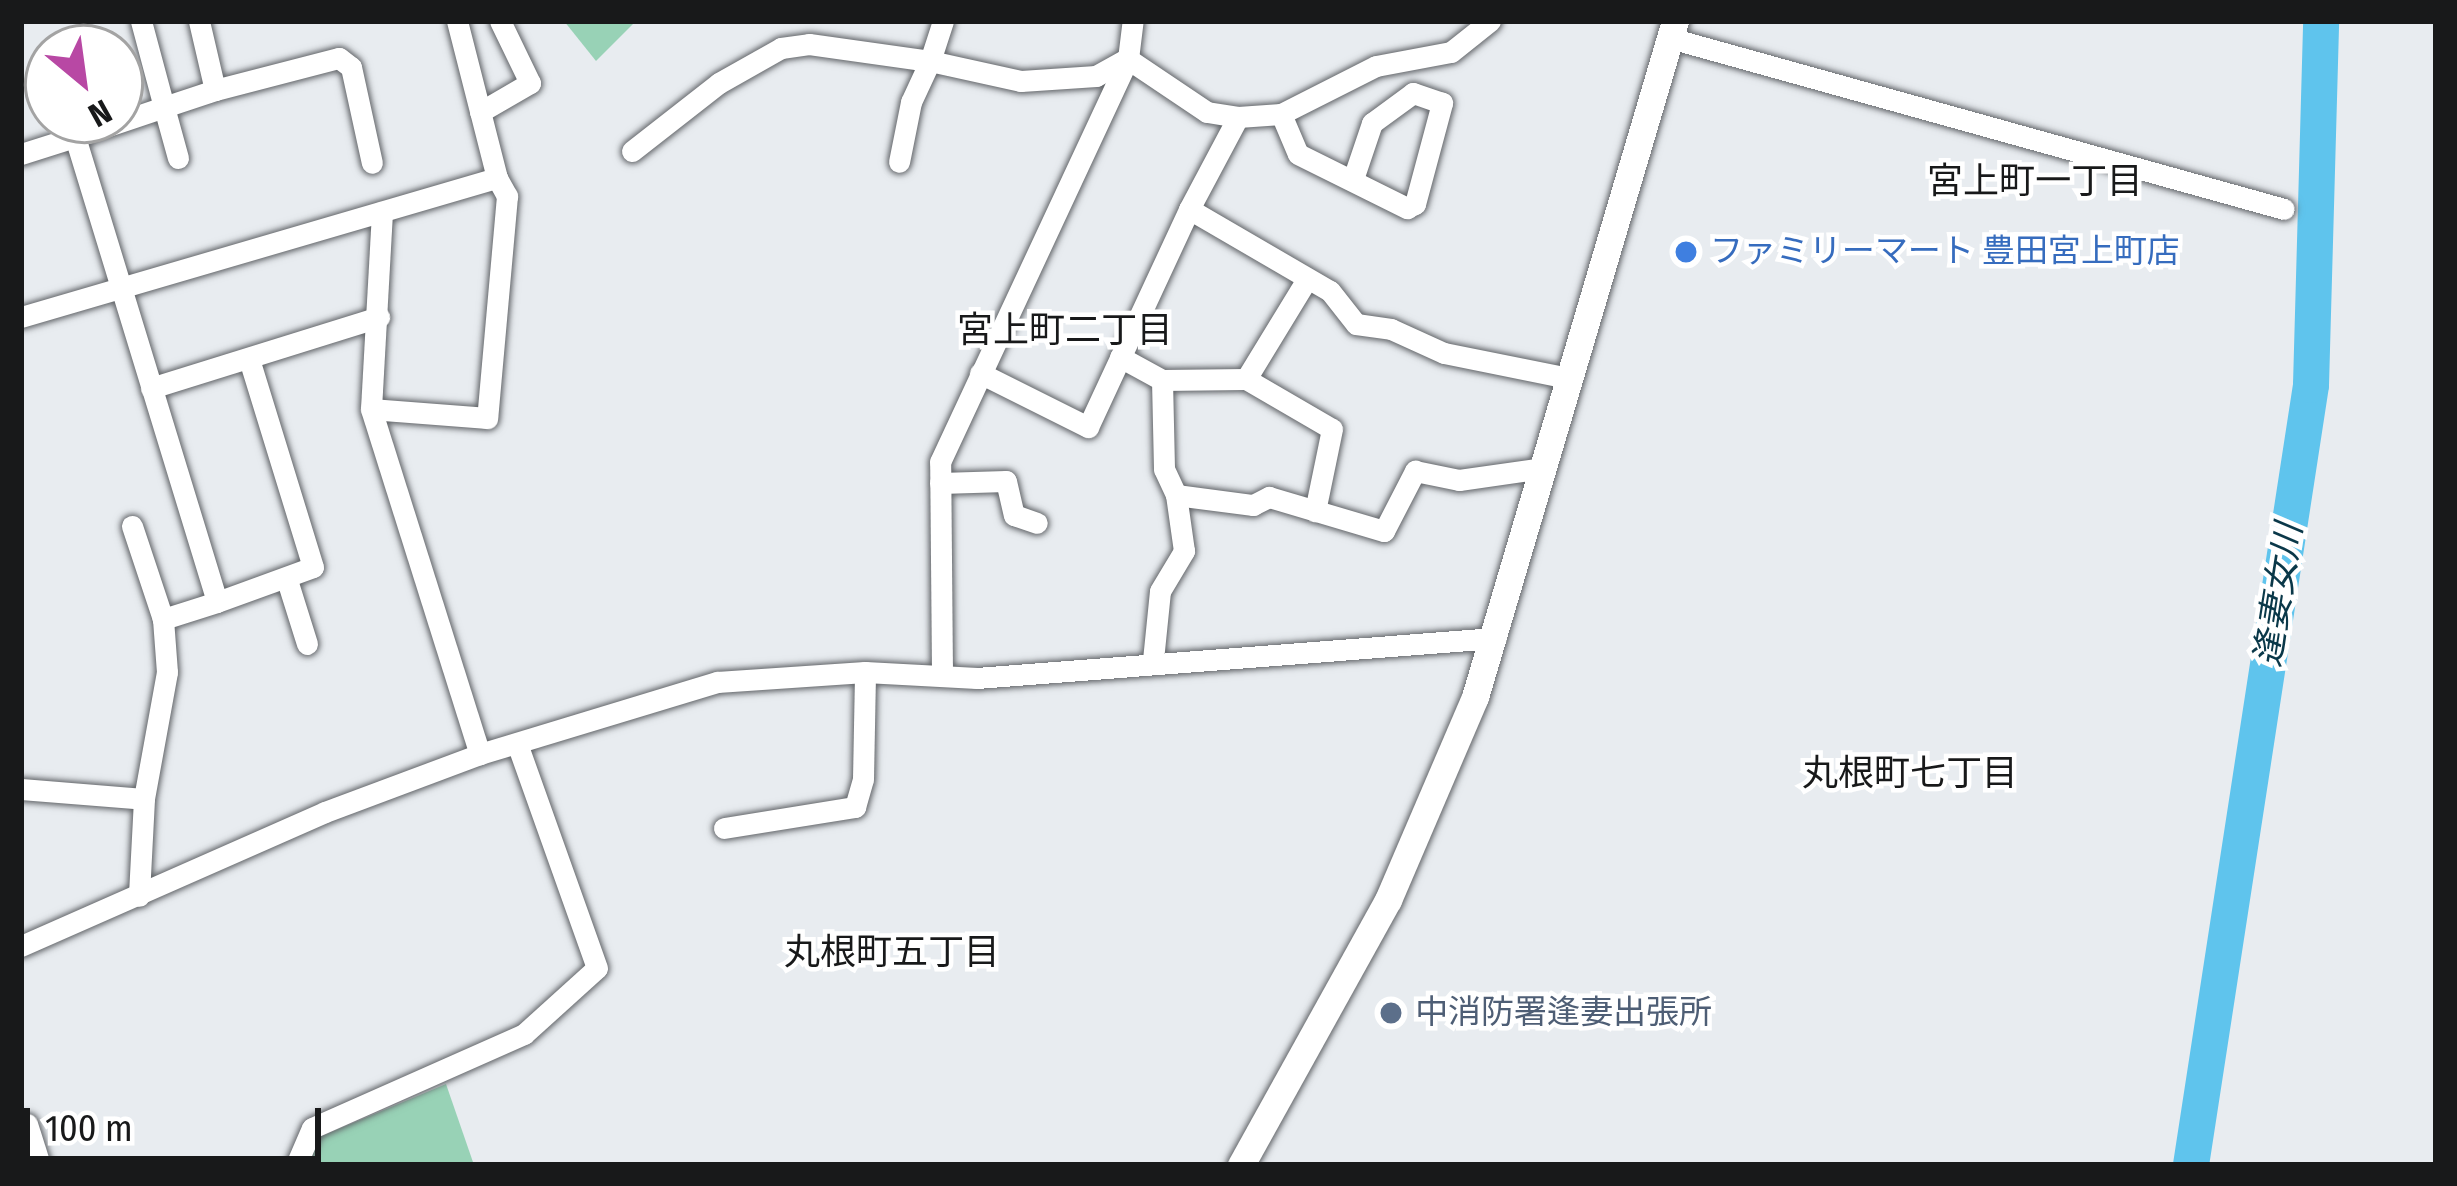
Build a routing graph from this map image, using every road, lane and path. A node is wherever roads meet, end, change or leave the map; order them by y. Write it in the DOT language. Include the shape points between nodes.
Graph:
graph roads {
  1 [pos="141,21"];
  2 [pos="200,21"];
  3 [pos="457,21"];
  4 [pos="500,21"];
  5 [pos="943,21"];
  6 [pos="1133,21"];
  7 [pos="1490,21"];
  8 [pos="1672,30"];
  9 [pos="809,33"];
  10 [pos="1128,58"];
  11 [pos="931,61"];
  12 [pos="214,90"];
  13 [pos="164,107"];
  14 [pos="480,112"];
  15 [pos="144,114"];
  16 [pos="1281,114"];
  17 [pos="1238,117"];
  18 [pos="52,144"];
  19 [pos="76,144"];
  20 [pos="632,151"];
  21 [pos="21,154"];
  22 [pos="178,158"];
  23 [pos="899,162"];
  24 [pos="372,164"];
  25 [pos="497,178"];
  26 [pos="1352,179"];
  27 [pos="1189,208"];
  28 [pos="2284,209"];
  29 [pos="382,212"];
  30 [pos="1306,279"];
  31 [pos="118,289"];
  32 [pos="21,317"];
  33 [pos="379,317"];
  34 [pos="1120,357"];
  35 [pos="249,359"];
  36 [pos="980,374"];
  37 [pos="1568,378"];
  38 [pos="1246,379"];
  39 [pos="1162,380"];
  40 [pos="151,388"];
  41 [pos="371,409"];
  42 [pos="1542,468"];
  43 [pos="940,483"];
  44 [pos="1176,495"];
  45 [pos="1315,511"];
  46 [pos="1037,523"];
  47 [pos="132,526"];
  48 [pos="287,580"];
  49 [pos="217,602"];
  50 [pos="164,619"];
  51 [pos="1496,638"];
  52 [pos="307,644"];
  53 [pos="1153,660"];
  54 [pos="865,672"];
  55 [pos="942,673"];
  56 [pos="518,746"];
  57 [pos="480,754"];
  58 [pos="21,788"];
  59 [pos="144,799"];
  60 [pos="724,828"];
  61 [pos="139,896"];
  62 [pos="21,946"];
  63 [pos="27,1124"];
  64 [pos="40,1165"];
  65 [pos="296,1165"];
  66 [pos="1241,1165"];
  1 -- 13 [label="street"];
  2 -- 12 [label="street"];
  3 -- 14 [label="street"];
  4 -- 14 [label="street" via="530,83"];
  5 -- 11 [label="street"];
  6 -- 10 [label="street"];
  7 -- 16 [label="street" via="1451,52 1376,66"];
  8 -- 28 [label="street"];
  8 -- 37 [label="street"];
  9 -- 11 [label="street"];
  9 -- 20 [label="street" via="719,83"];
  10 -- 11 [label="street" via="1096,76 1021,81"];
  10 -- 17 [label="street" via="1207,112"];
  10 -- 36 [label="street"];
  11 -- 23 [label="street" via="911,102"];
  12 -- 13 [label="street"];
  12 -- 24 [label="street" via="339,58 351,68"];
  13 -- 15 [label="street"];
  13 -- 22 [label="street"];
  14 -- 25 [label="street"];
  16 -- 17 [label="street"];
  16 -- 26 [label="street" via="1298,154 1407,208 1442,103 1413,93 1372,123"];
  17 -- 27 [label="street"];
  18 -- 21 [label="street"];
  19 -- 31 [label="street"];
  25 -- 29 [label="street"];
  25 -- 41 [label="street" via="507,196 487,418"];
  27 -- 30 [label="street"];
  27 -- 34 [label="street"];
  29 -- 31 [label="street"];
  29 -- 33 [label="street"];
  30 -- 37 [label="street" via="1330,291 1356,324"];
  30 -- 38 [label="street"];
  31 -- 32 [label="street"];
  31 -- 40 [label="street"];
  33 -- 35 [label="street"];
  33 -- 41 [label="street"];
  34 -- 36 [label="street" via="1088,427"];
  34 -- 39 [label="street"];
  35 -- 40 [label="street"];
  35 -- 48 [label="street" via="313,558 309,574"];
  36 -- 43 [label="street" via="940,462"];
  37 -- 42 [label="street"];
  38 -- 39 [label="street"];
  38 -- 45 [label="street" via="1332,428"];
  39 -- 44 [label="street" via="1164,469"];
  40 -- 49 [label="street"];
  41 -- 57 [label="street"];
  42 -- 45 [label="street" via="1459,480 1415,471 1384,531"];
  42 -- 51 [label="street"];
  43 -- 46 [label="street" via="1006,481 1014,515"];
  43 -- 55 [label="street"];
  44 -- 45 [label="street" via="1253,506 1269,497"];
  44 -- 53 [label="street" via="1184,551 1160,591"];
  47 -- 50 [label="street"];
  48 -- 49 [label="street"];
  48 -- 52 [label="street"];
  49 -- 50 [label="street"];
  50 -- 59 [label="street" via="167,672"];
  51 -- 53 [label="street"];
  51 -- 66 [label="street" via="1405,864"];
  53 -- 55 [label="street" via="977,678"];
  54 -- 55 [label="street"];
  54 -- 56 [label="street" via="717,682"];
  54 -- 60 [label="street" via="855,807"];
  56 -- 57 [label="street"];
  56 -- 65 [label="street" via="597,968 524,1034 312,1128"];
  57 -- 61 [label="street" via="310,818"];
  58 -- 59 [label="street"];
  59 -- 61 [label="street"];
  61 -- 62 [label="street"];
  63 -- 64 [label="street"];
}
